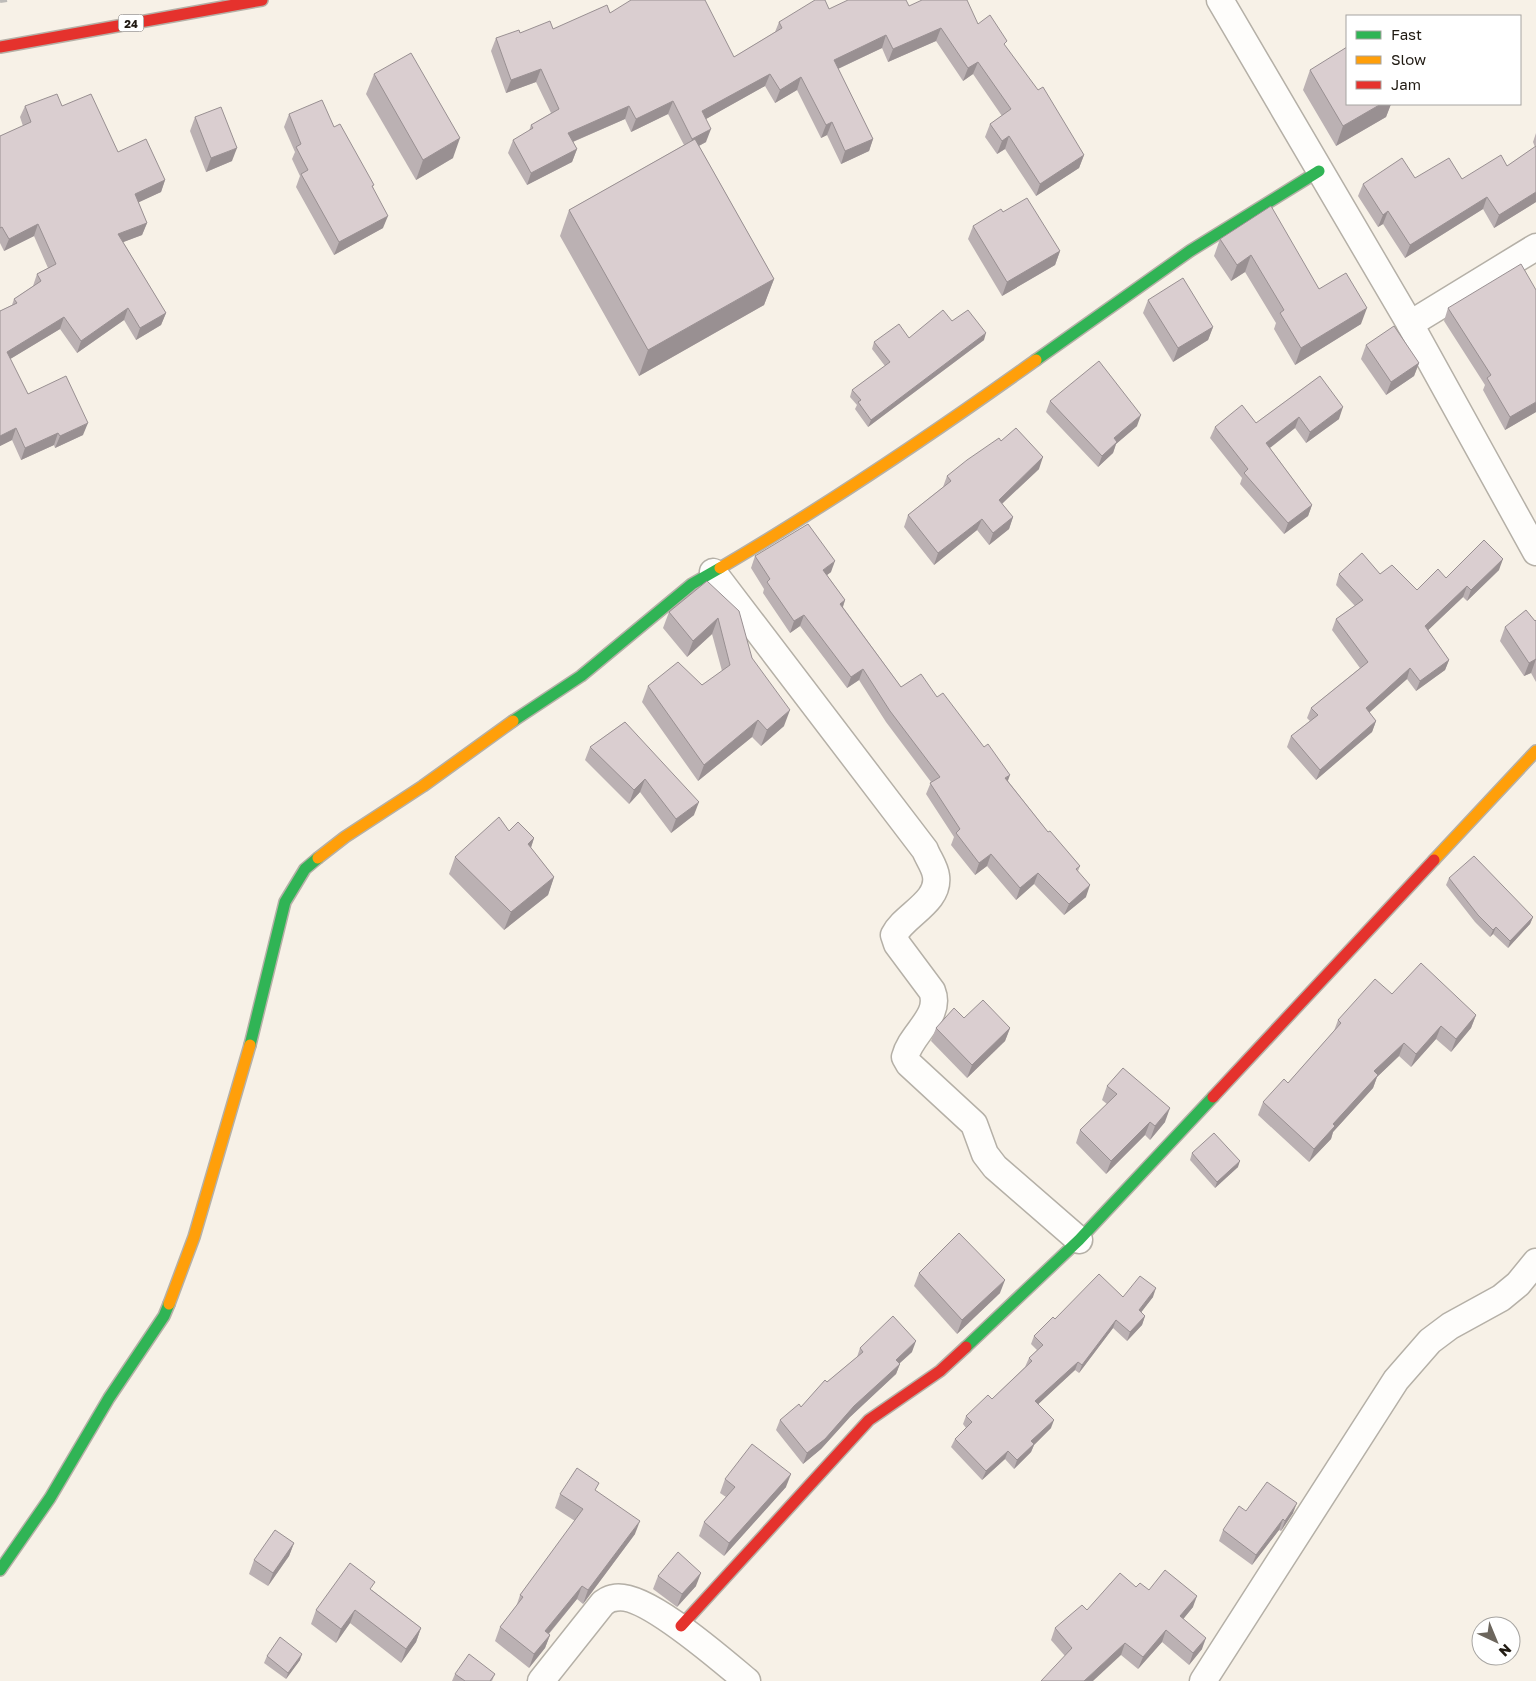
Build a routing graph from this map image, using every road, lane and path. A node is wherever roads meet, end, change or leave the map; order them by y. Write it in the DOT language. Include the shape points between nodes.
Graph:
graph roads {
  1 [pos="262,0"];
  2 [pos="1220,0"];
  3 [pos="0,47"];
  4 [pos="1319,171"];
  5 [pos="1536,247"];
  6 [pos="1410,324"];
  7 [pos="1536,552"];
  8 [pos="714,572"];
  9 [pos="1536,751"];
  10 [pos="1079,1240"];
  11 [pos="1536,1262"];
  12 [pos="0,1570"];
  13 [pos="681,1626"];
  14 [pos="541,1681"];
  15 [pos="747,1681"];
  16 [pos="1203,1681"];
  1 -- 3 [label="main road, 24"];
  2 -- 4 [label="street"];
  4 -- 6 [label="street"];
  4 -- 8 [label="main road" via="1190,250 962,413"];
  5 -- 6 [label="street"];
  6 -- 7 [label="street"];
  8 -- 10 [label="street" via="925,850 936,876 932,895 898,927 894,935 936,999 934,1008 909,1044 905,1057 908,1064 974,1124 985,1154 995,1167"];
  8 -- 12 [label="main road" via="692,584 581,676 345,837 305,869 285,902 259,1014 194,1237 164,1316 109,1398 50,1498"];
  9 -- 10 [label="main road"];
  10 -- 13 [label="main road" via="940,1371 869,1420"];
  11 -- 16 [label="street" via="1518,1284 1500,1298 1430,1341 1396,1380"];
  13 -- 14 [label="street" via="629,1599 615,1597 603,1603"];
  13 -- 15 [label="street"];
}
